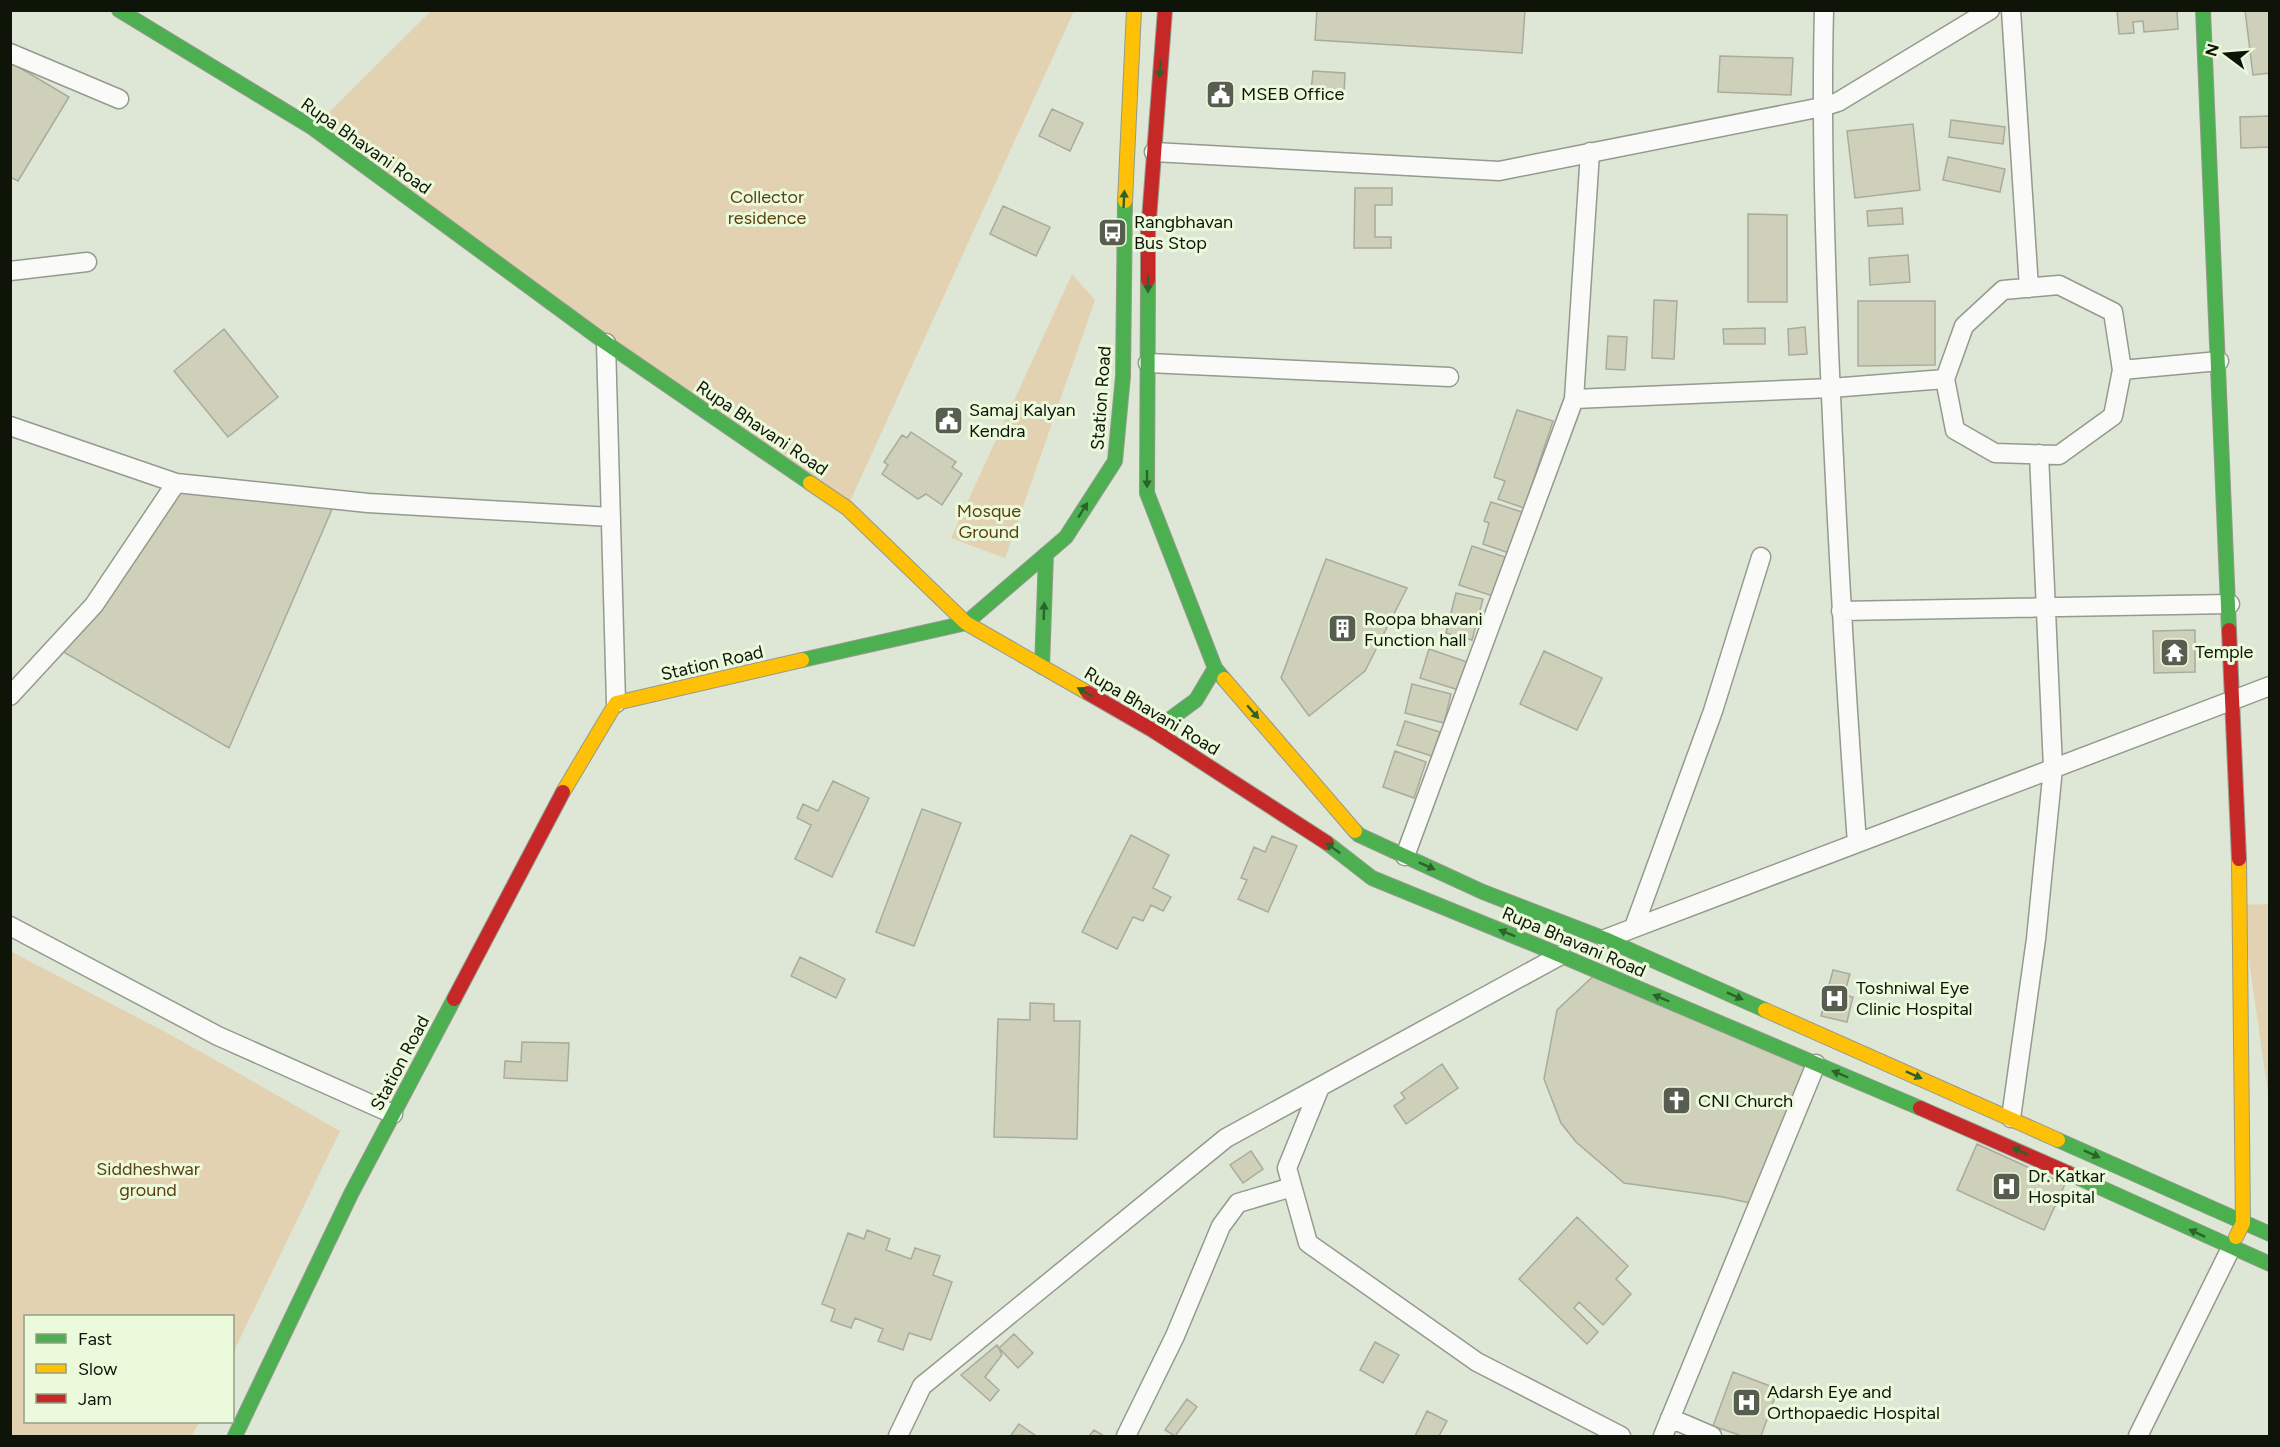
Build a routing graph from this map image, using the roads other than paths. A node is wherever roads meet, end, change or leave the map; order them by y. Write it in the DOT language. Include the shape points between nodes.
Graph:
graph roads {
  1 [pos="119,10"];
  2 [pos="1134,10"];
  3 [pos="1164,10"];
  4 [pos="1824,10"];
  5 [pos="1990,10"];
  6 [pos="2011,10"];
  7 [pos="2204,10"];
  8 [pos="10,53"];
  9 [pos="119,99"];
  10 [pos="1822,107"];
  11 [pos="1154,152"];
  12 [pos="1590,152"];
  13 [pos="87,262"];
  14 [pos="10,271"];
  15 [pos="2029,288"];
  16 [pos="606,343"];
  17 [pos="2219,361"];
  18 [pos="1148,363"];
  19 [pos="2122,370"];
  20 [pos="1449,378"];
  21 [pos="1945,379"];
  22 [pos="1831,388"];
  23 [pos="1574,399"];
  24 [pos="10,426"];
  25 [pos="2039,454"];
  26 [pos="176,483"];
  27 [pos="611,517"];
  28 [pos="1046,554"];
  29 [pos="1761,557"];
  30 [pos="2230,604"];
  31 [pos="2046,607"];
  32 [pos="1841,611"];
  33 [pos="966,623"];
  34 [pos="1042,667"];
  35 [pos="1215,668"];
  36 [pos="2270,686"];
  37 [pos="10,696"];
  38 [pos="2234,699"];
  39 [pos="616,703"];
  40 [pos="1154,731"];
  41 [pos="2053,768"];
  42 [pos="1857,843"];
  43 [pos="1405,856"];
  44 [pos="10,926"];
  45 [pos="1634,927"];
  46 [pos="1605,939"];
  47 [pos="1561,955"];
  48 [pos="1816,1064"];
  49 [pos="1320,1087"];
  50 [pos="393,1114"];
  51 [pos="2011,1118"];
  52 [pos="1292,1187"];
  53 [pos="2243,1223"];
  54 [pos="2270,1234"];
  55 [pos="2231,1248"];
  56 [pos="2270,1264"];
  57 [pos="1670,1418"];
  58 [pos="236,1437"];
  59 [pos="898,1437"];
  60 [pos="1126,1437"];
  61 [pos="1622,1437"];
  62 [pos="1663,1437"];
  63 [pos="1712,1437"];
  64 [pos="2138,1437"];
  1 -- 16 [label="main road, Rupa Bhavani Road" via="313,128"];
  28 -- 2 [label="main road, Station Road, one-way" via="1066,537 1115,461 1123,376 1124,214"];
  3 -- 11 [label="main road, one-way"];
  4 -- 10 [label="street"];
  5 -- 10 [label="street" via="1838,102"];
  6 -- 15 [label="street"];
  7 -- 17 [label="main road"];
  8 -- 9 [label="street"];
  10 -- 12 [label="street"];
  10 -- 22 [label="street"];
  11 -- 12 [label="street" via="1499,171"];
  11 -- 18 [label="main road, one-way" via="1148,233"];
  12 -- 23 [label="street"];
  13 -- 14 [label="street"];
  15 -- 19 [label="street" via="2059,285 2113,312"];
  15 -- 21 [label="street" via="2003,290 1964,326"];
  16 -- 27 [label="street"];
  16 -- 33 [label="main road, Rupa Bhavani Road" via="847,508"];
  17 -- 19 [label="street"];
  17 -- 30 [label="main road"];
  18 -- 20 [label="street"];
  18 -- 35 [label="main road, one-way" via="1147,493"];
  19 -- 25 [label="street" via="2113,416 2059,455"];
  21 -- 22 [label="street"];
  21 -- 25 [label="street" via="1955,430 1995,453"];
  22 -- 23 [label="street"];
  22 -- 32 [label="street"];
  23 -- 43 [label="street"];
  24 -- 26 [label="street"];
  25 -- 31 [label="street"];
  26 -- 27 [label="street" via="368,503"];
  26 -- 37 [label="street" via="94,605"];
  27 -- 39 [label="street"];
  28 -- 33 [label="main road, Station Road"];
  34 -- 28 [label="main road, one-way"];
  29 -- 45 [label="street" via="1713,711"];
  30 -- 31 [label="street"];
  30 -- 38 [label="main road"];
  31 -- 32 [label="street"];
  31 -- 41 [label="street"];
  32 -- 42 [label="street"];
  33 -- 34 [label="main road, Rupa Bhavani Road"];
  33 -- 39 [label="main road, Station Road"];
  40 -- 34 [label="main road, Rupa Bhavani Road, one-way"];
  35 -- 40 [label="main road" via="1196,700"];
  35 -- 43 [label="main road, one-way" via="1359,835"];
  36 -- 38 [label="street"];
  38 -- 41 [label="street"];
  38 -- 53 [label="main road" via="2241,905"];
  39 -- 50 [label="main road, Station Road" via="562,794"];
  47 -- 40 [label="main road, Rupa Bhavani Road, one-way" via="1372,878 1331,846"];
  41 -- 42 [label="street"];
  41 -- 51 [label="street" via="2036,939"];
  42 -- 45 [label="street"];
  43 -- 46 [label="main road, one-way" via="1483,892"];
  44 -- 50 [label="street" via="219,1036"];
  45 -- 46 [label="street"];
  46 -- 51 [label="main road, one-way"];
  48 -- 47 [label="main road, Rupa Bhavani Road, one-way"];
  47 -- 49 [label="street"];
  55 -- 48 [label="main road, Rupa Bhavani Road, one-way" via="1997,1140"];
  48 -- 57 [label="street"];
  49 -- 52 [label="street" via="1287,1168"];
  49 -- 59 [label="street" via="1226,1138 922,1386"];
  50 -- 58 [label="main road, Station Road"];
  51 -- 53 [label="main road, one-way"];
  52 -- 60 [label="street" via="1238,1203 1221,1226 1175,1336"];
  52 -- 61 [label="street" via="1308,1243 1477,1362"];
  53 -- 54 [label="main road"];
  53 -- 55 [label="main road"];
  55 -- 56 [label="main road, Rupa Bhavani Road"];
  55 -- 64 [label="street"];
  57 -- 62 [label="street"];
  57 -- 63 [label="street"];
}
